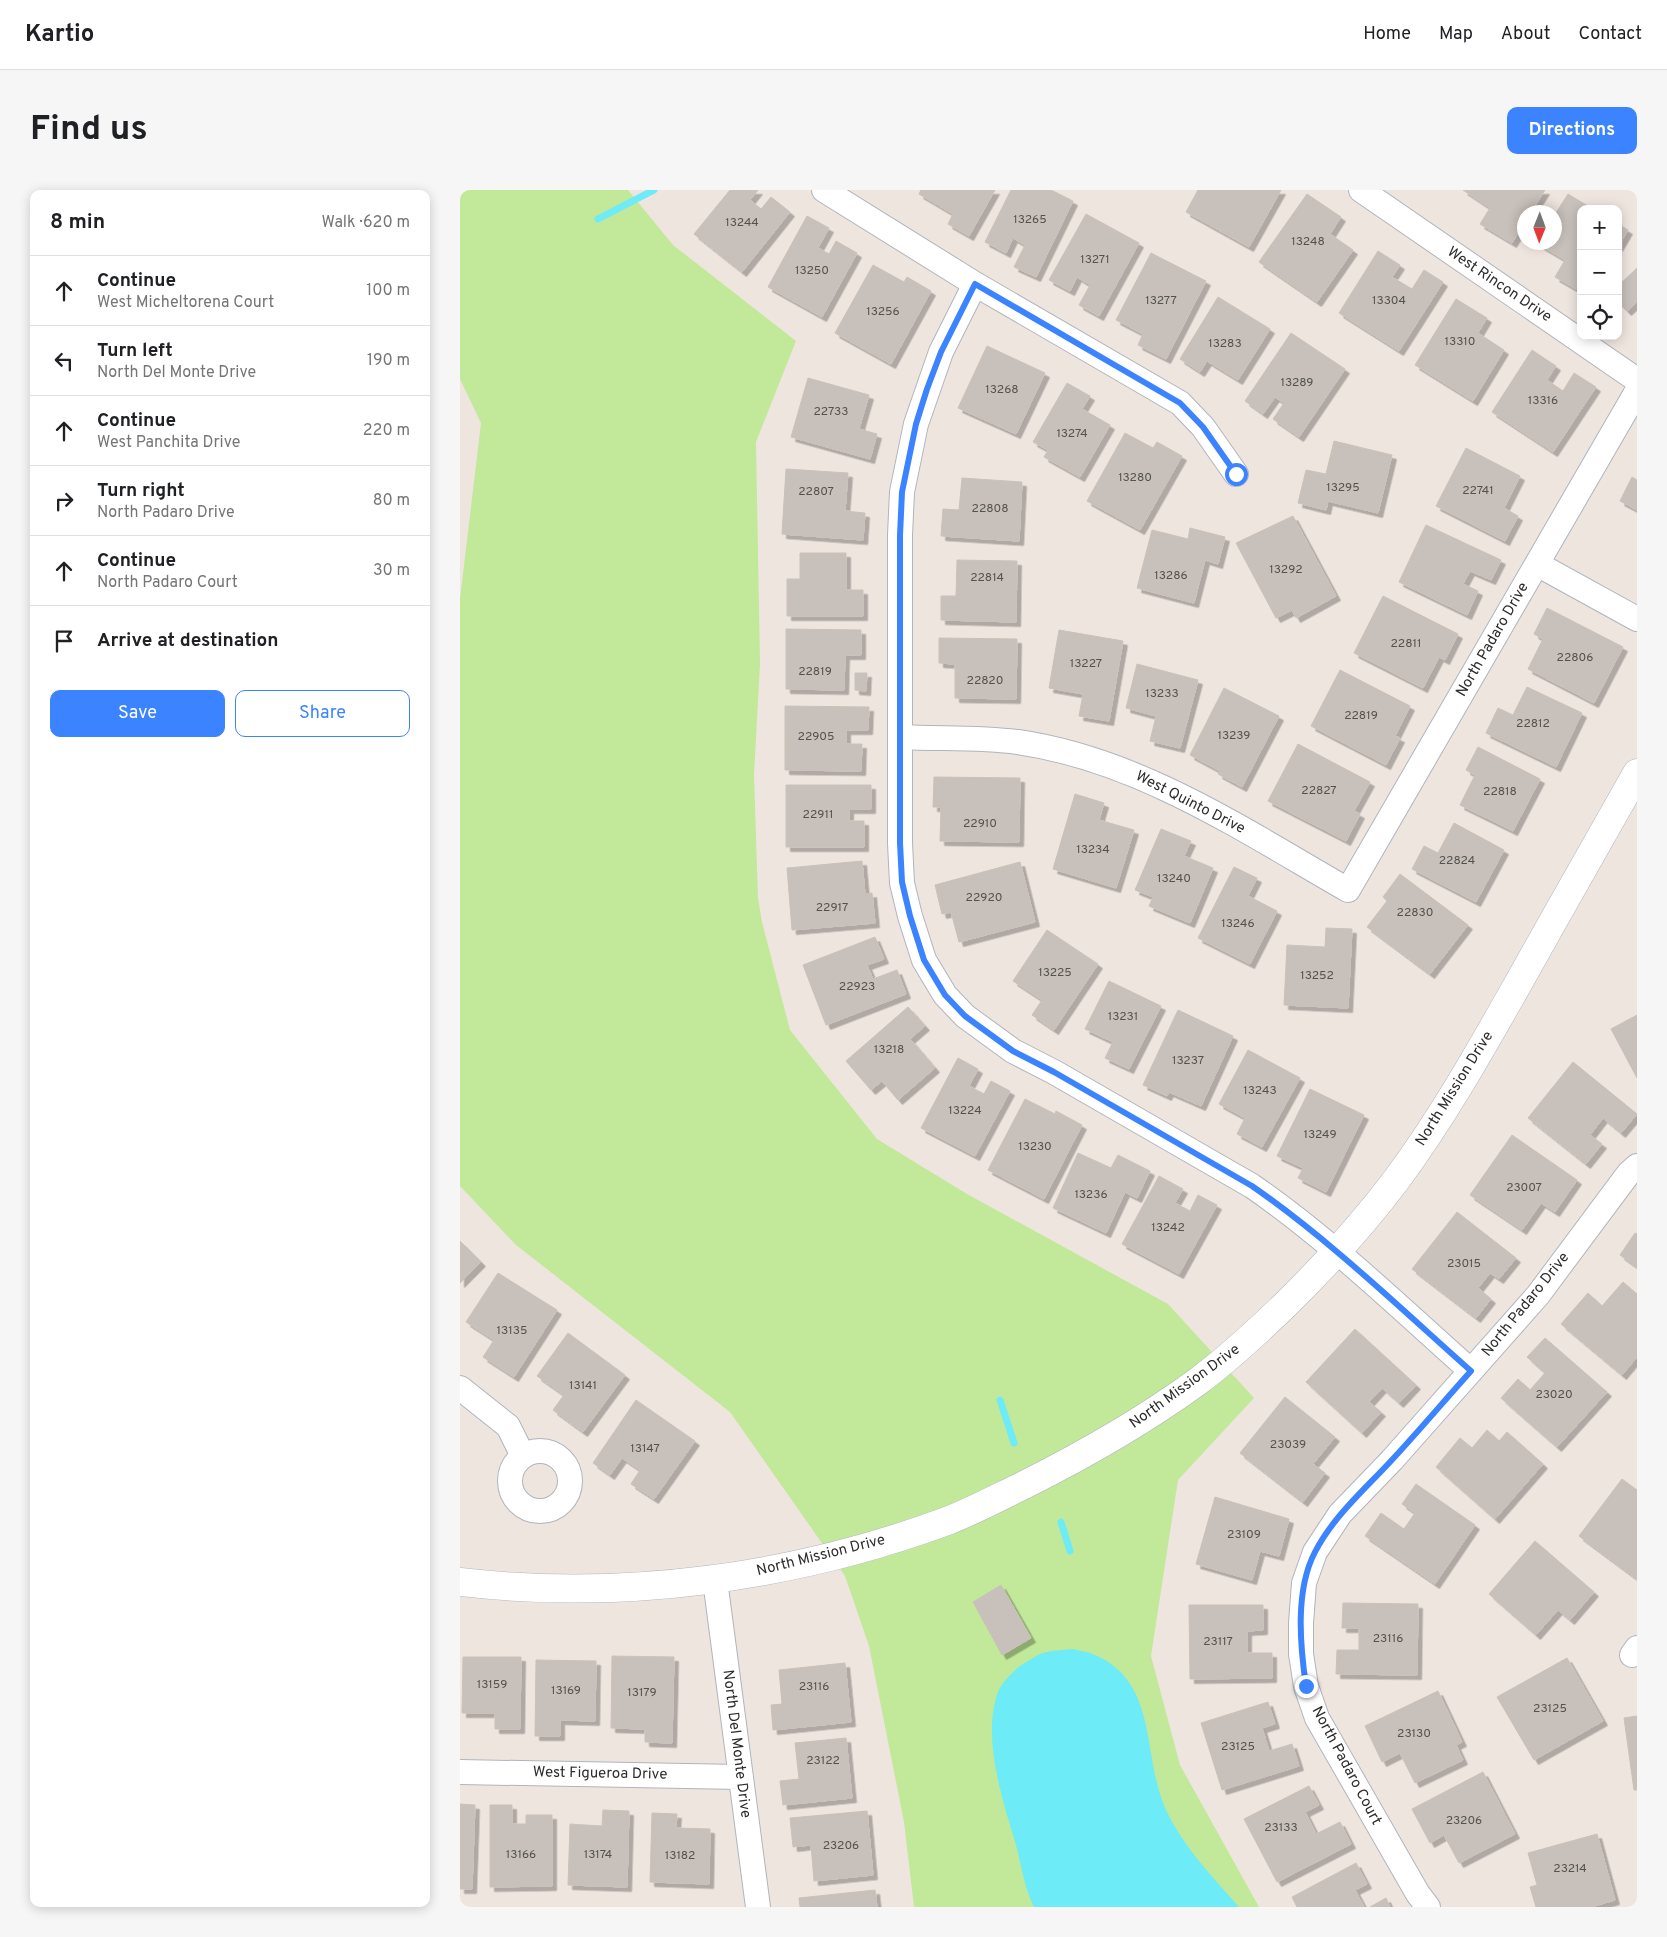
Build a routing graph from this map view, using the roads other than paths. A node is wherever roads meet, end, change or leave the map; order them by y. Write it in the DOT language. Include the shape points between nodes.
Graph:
graph roads {
  1 [pos="824,190"];
  2 [pos="1360,190"];
  3 [pos="975,284"];
  4 [pos="1637,380"];
  5 [pos="1637,391"];
  6 [pos="1236,474"];
  7 [pos="1537,564"];
  8 [pos="1637,619"];
  9 [pos="901,738"];
  10 [pos="1637,773"];
  11 [pos="1348,890"];
  12 [pos="1637,1166"];
  13 [pos="1337,1252"];
  14 [pos="1471,1371"];
  15 [pos="460,1388"];
  16 [pos="523,1456"];
  17 [pos="715,1580"];
  18 [pos="460,1582"];
  19 [pos="1304,1583"];
  20 [pos="460,1772"];
  21 [pos="740,1777"];
  22 [pos="758,1907"];
  23 [pos="1428,1907"];
  1 -- 3 [label="street"];
  2 -- 4 [label="street, West Rincon Drive"];
  3 -- 6 [label="street" via="1180,403 1203,427"];
  3 -- 9 [label="street" via="941,352 927,389 902,492"];
  5 -- 7 [label="street, North Padaro Drive"];
  7 -- 8 [label="street"];
  7 -- 11 [label="street, North Padaro Drive"];
  9 -- 11 [label="street, West Quinto Drive" via="1017,742 1108,764 1180,795"];
  9 -- 13 [label="street" via="902,882 924,960 945,995 965,1016 1013,1051 1252,1186"];
  10 -- 13 [label="street, North Mission Drive" via="1438,1120 1396,1180"];
  12 -- 14 [label="street, North Padaro Drive" via="1538,1295"];
  13 -- 14 [label="street"];
  13 -- 17 [label="street, North Mission Drive" via="1245,1344 1199,1380 1108,1441 1060,1467 949,1520 848,1553"];
  14 -- 19 [label="street, North Padaro Drive" via="1340,1514 1315,1552"];
  15 -- 16 [label="street" via="508,1426"];
  17 -- 18 [label="street, North Mission Drive" via="601,1588 537,1588"];
  17 -- 21 [label="street, North Del Monte Drive"];
  19 -- 23 [label="street, North Padaro Court" via="1301,1654 1316,1718"];
  20 -- 21 [label="street, West Figueroa Drive"];
  21 -- 22 [label="street, North Del Monte Drive"];
}
